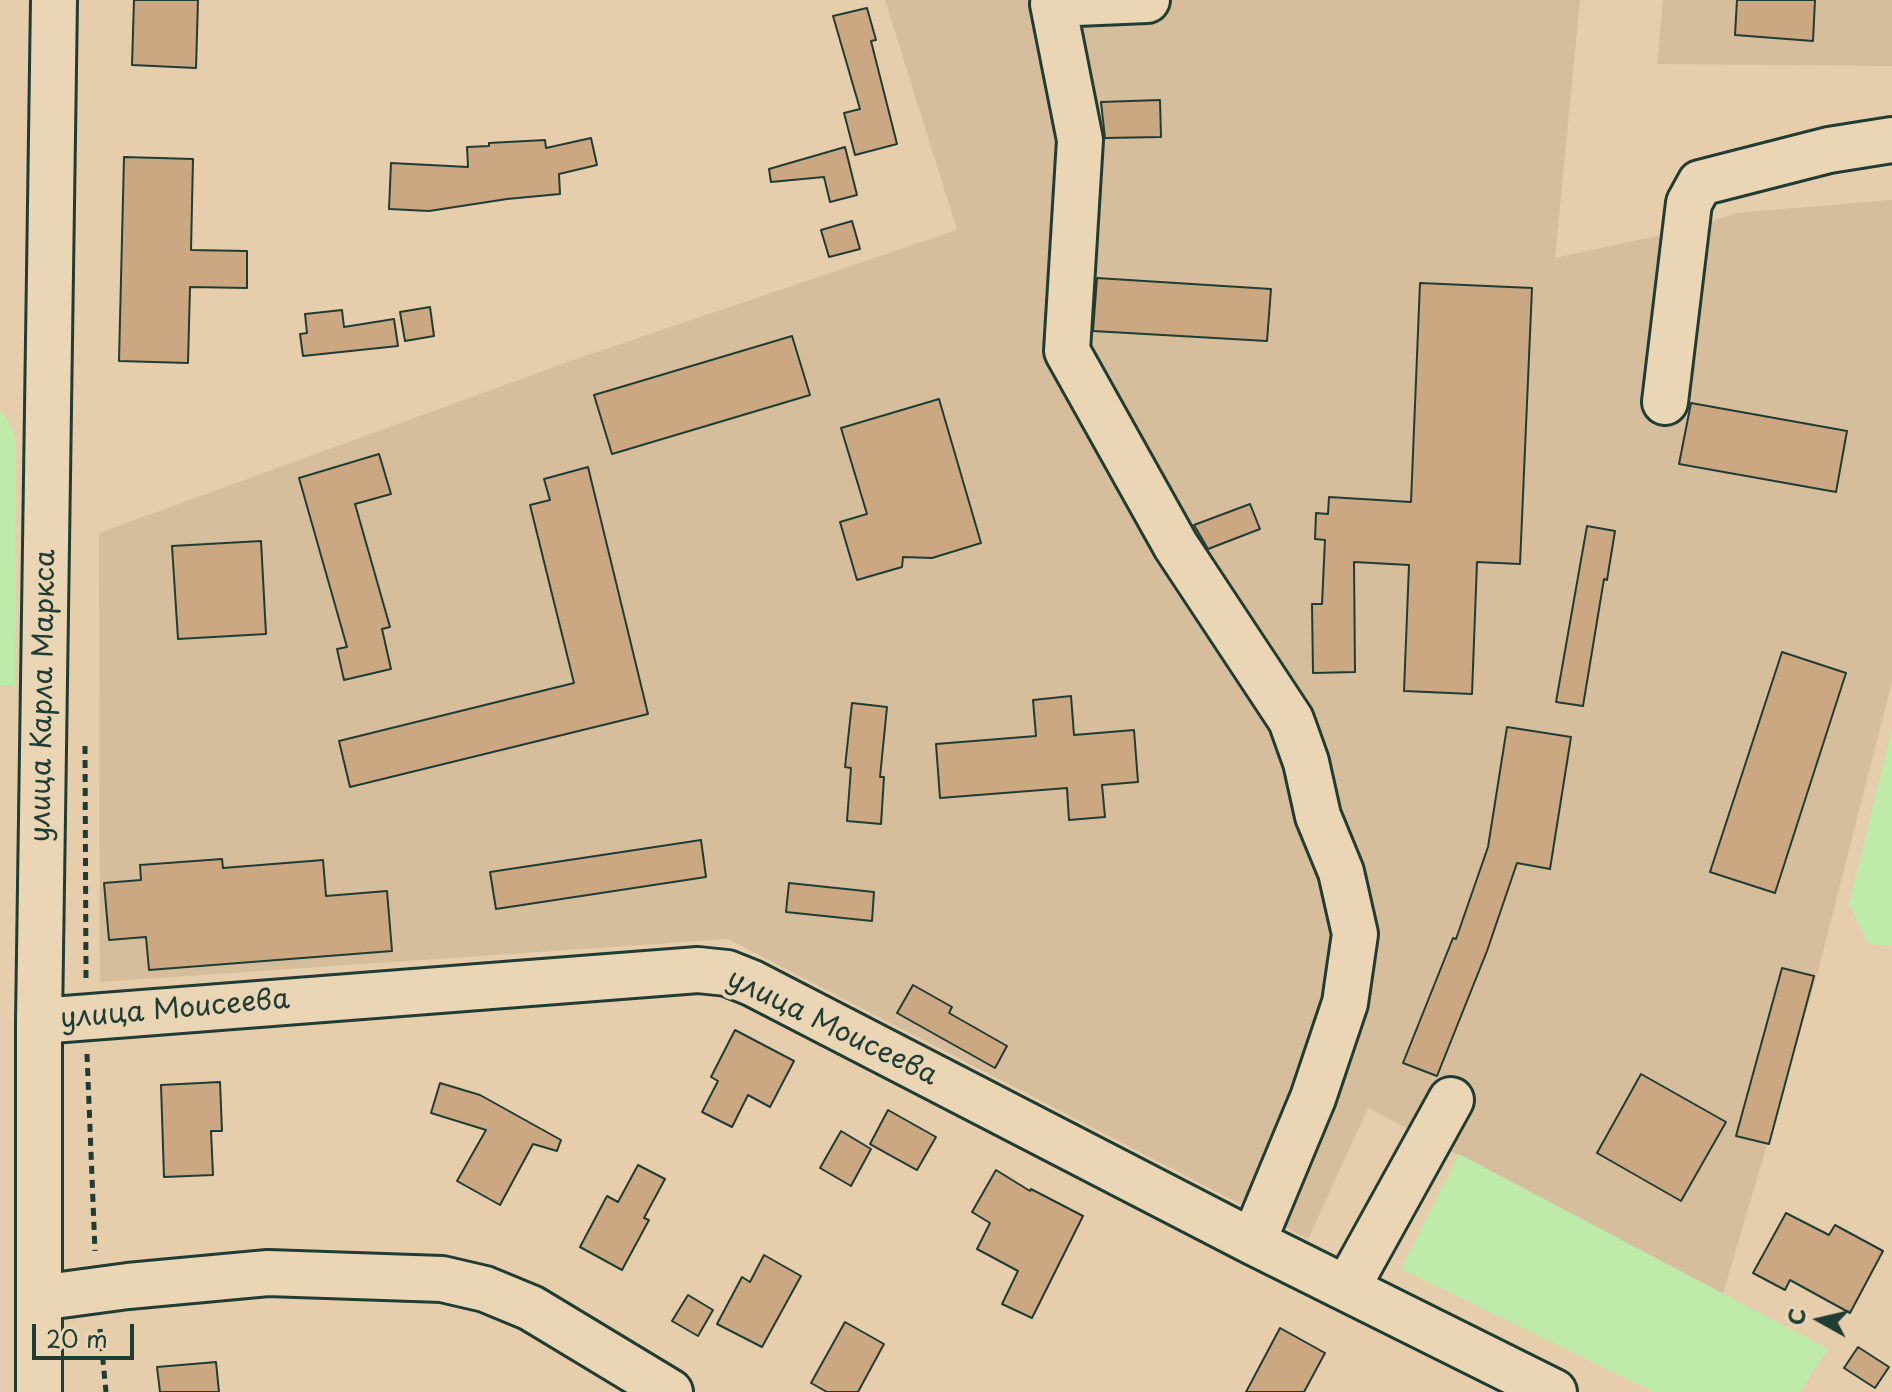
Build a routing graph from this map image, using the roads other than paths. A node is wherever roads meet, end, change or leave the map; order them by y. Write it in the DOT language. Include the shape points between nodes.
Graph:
graph roads {
  1 [pos="54,0"];
  2 [pos="1147,0"];
  3 [pos="1892,140"];
  4 [pos="1665,402"];
  5 [pos="39,1021"];
  6 [pos="1451,1100"];
  7 [pos="1253,1242"];
  8 [pos="1347,1288"];
  9 [pos="39,1298"];
  10 [pos="39,1392"];
  11 [pos="670,1392"];
  12 [pos="1554,1392"];
  1 -- 5 [label="street, улица Карла Маркса"];
  2 -- 7 [label="street" via="1053,4 1080,140 1067,351 1176,546 1291,720 1318,816 1341,872 1355,934 1345,1003 1313,1098"];
  3 -- 4 [label="street" via="1829,150 1700,183 1689,203"];
  5 -- 7 [label="street, улица Моисеева" via="683,971 727,973"];
  5 -- 9 [label="street, улица Карла Маркса"];
  6 -- 8 [label="street"];
  7 -- 8 [label="street, улица Моисеева"];
  8 -- 12 [label="street, улица Моисеева"];
  9 -- 10 [label="street, улица Карла Маркса"];
  9 -- 11 [label="street" via="268,1273 442,1279 531,1308"];
}
